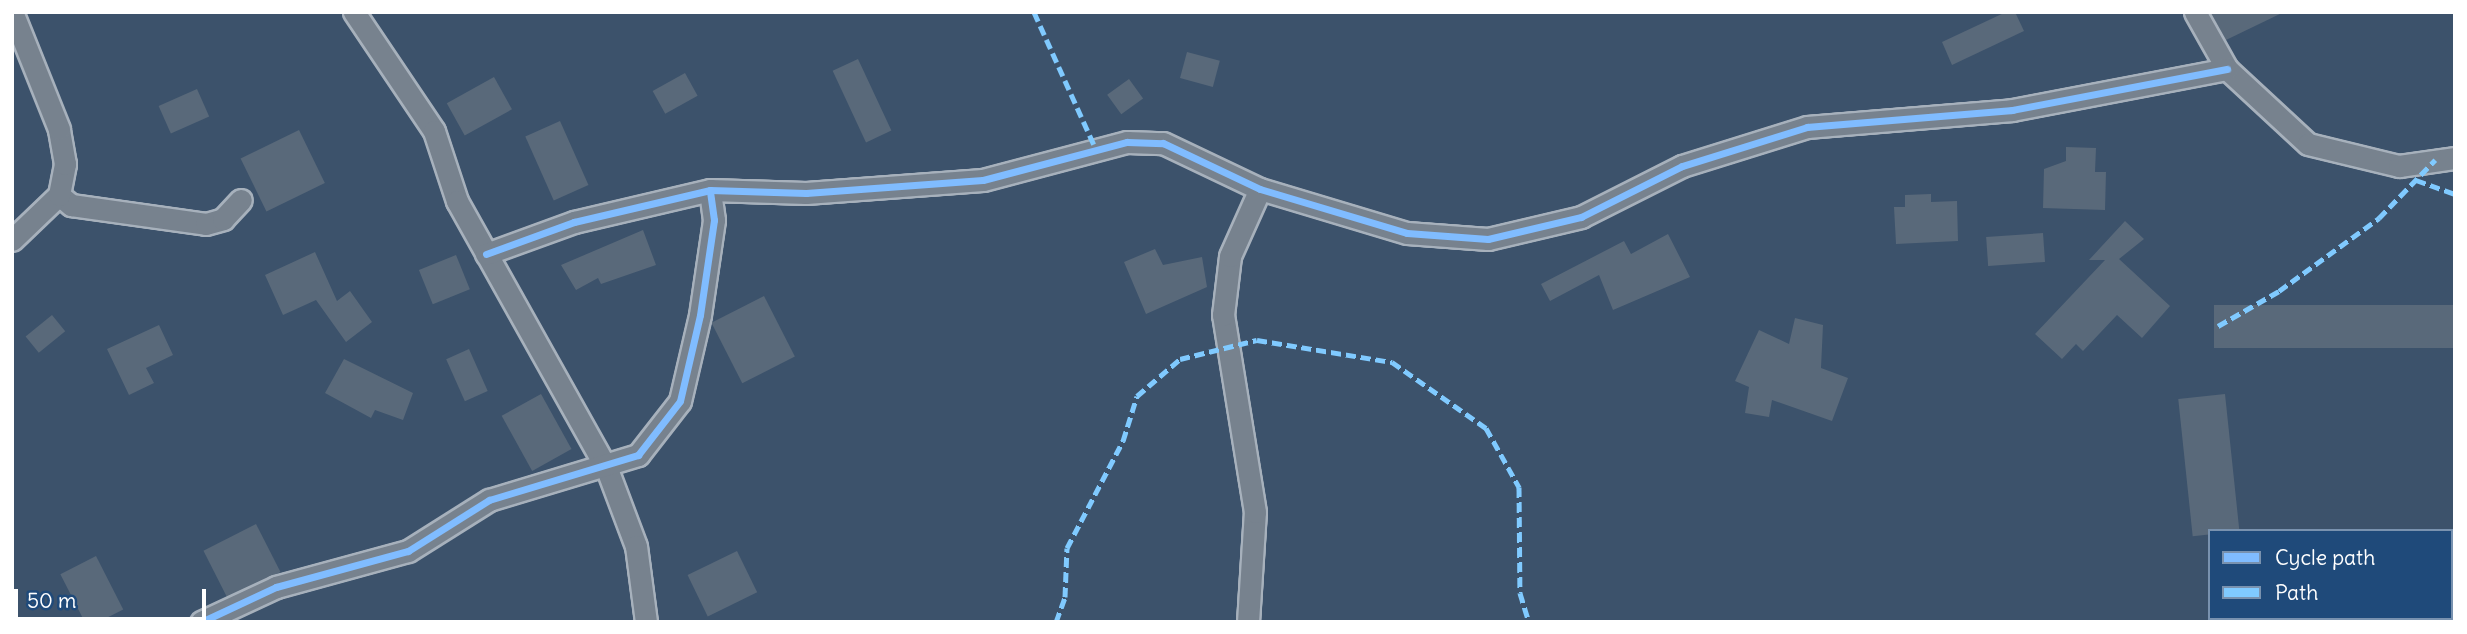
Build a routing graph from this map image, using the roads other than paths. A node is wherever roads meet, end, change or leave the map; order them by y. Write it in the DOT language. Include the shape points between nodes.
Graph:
graph roads {
  1 [pos="19,12"];
  2 [pos="354,12"];
  3 [pos="2195,12"];
  4 [pos="13,14"];
  5 [pos="2227,69"];
  6 [pos="2455,158"];
  7 [pos="1260,189"];
  8 [pos="710,190"];
  9 [pos="59,195"];
  10 [pos="242,200"];
  11 [pos="12,240"];
  12 [pos="486,254"];
  13 [pos="607,469"];
  14 [pos="201,622"];
  15 [pos="646,622"];
  16 [pos="1248,622"];
  1 -- 4 [label="street"];
  2 -- 12 [label="street" via="434,131 457,201"];
  3 -- 5 [label="street"];
  4 -- 9 [label="street" via="59,129 65,164"];
  5 -- 6 [label="street" via="2308,144 2399,166"];
  5 -- 7 [label="street" via="2012,110 1807,127 1682,166 1581,217 1488,239 1407,233"];
  7 -- 8 [label="street" via="1163,143 1127,142 983,180 806,194"];
  7 -- 16 [label="street" via="1230,256 1223,315 1255,512"];
  8 -- 12 [label="street" via="574,222"];
  8 -- 13 [label="street" via="714,220 701,315 680,401 638,455"];
  9 -- 10 [label="street" via="71,205 206,224 223,219"];
  9 -- 11 [label="street"];
  12 -- 13 [label="street"];
  13 -- 14 [label="street" via="489,499 408,551 276,587"];
  13 -- 15 [label="street" via="636,546"];
}
